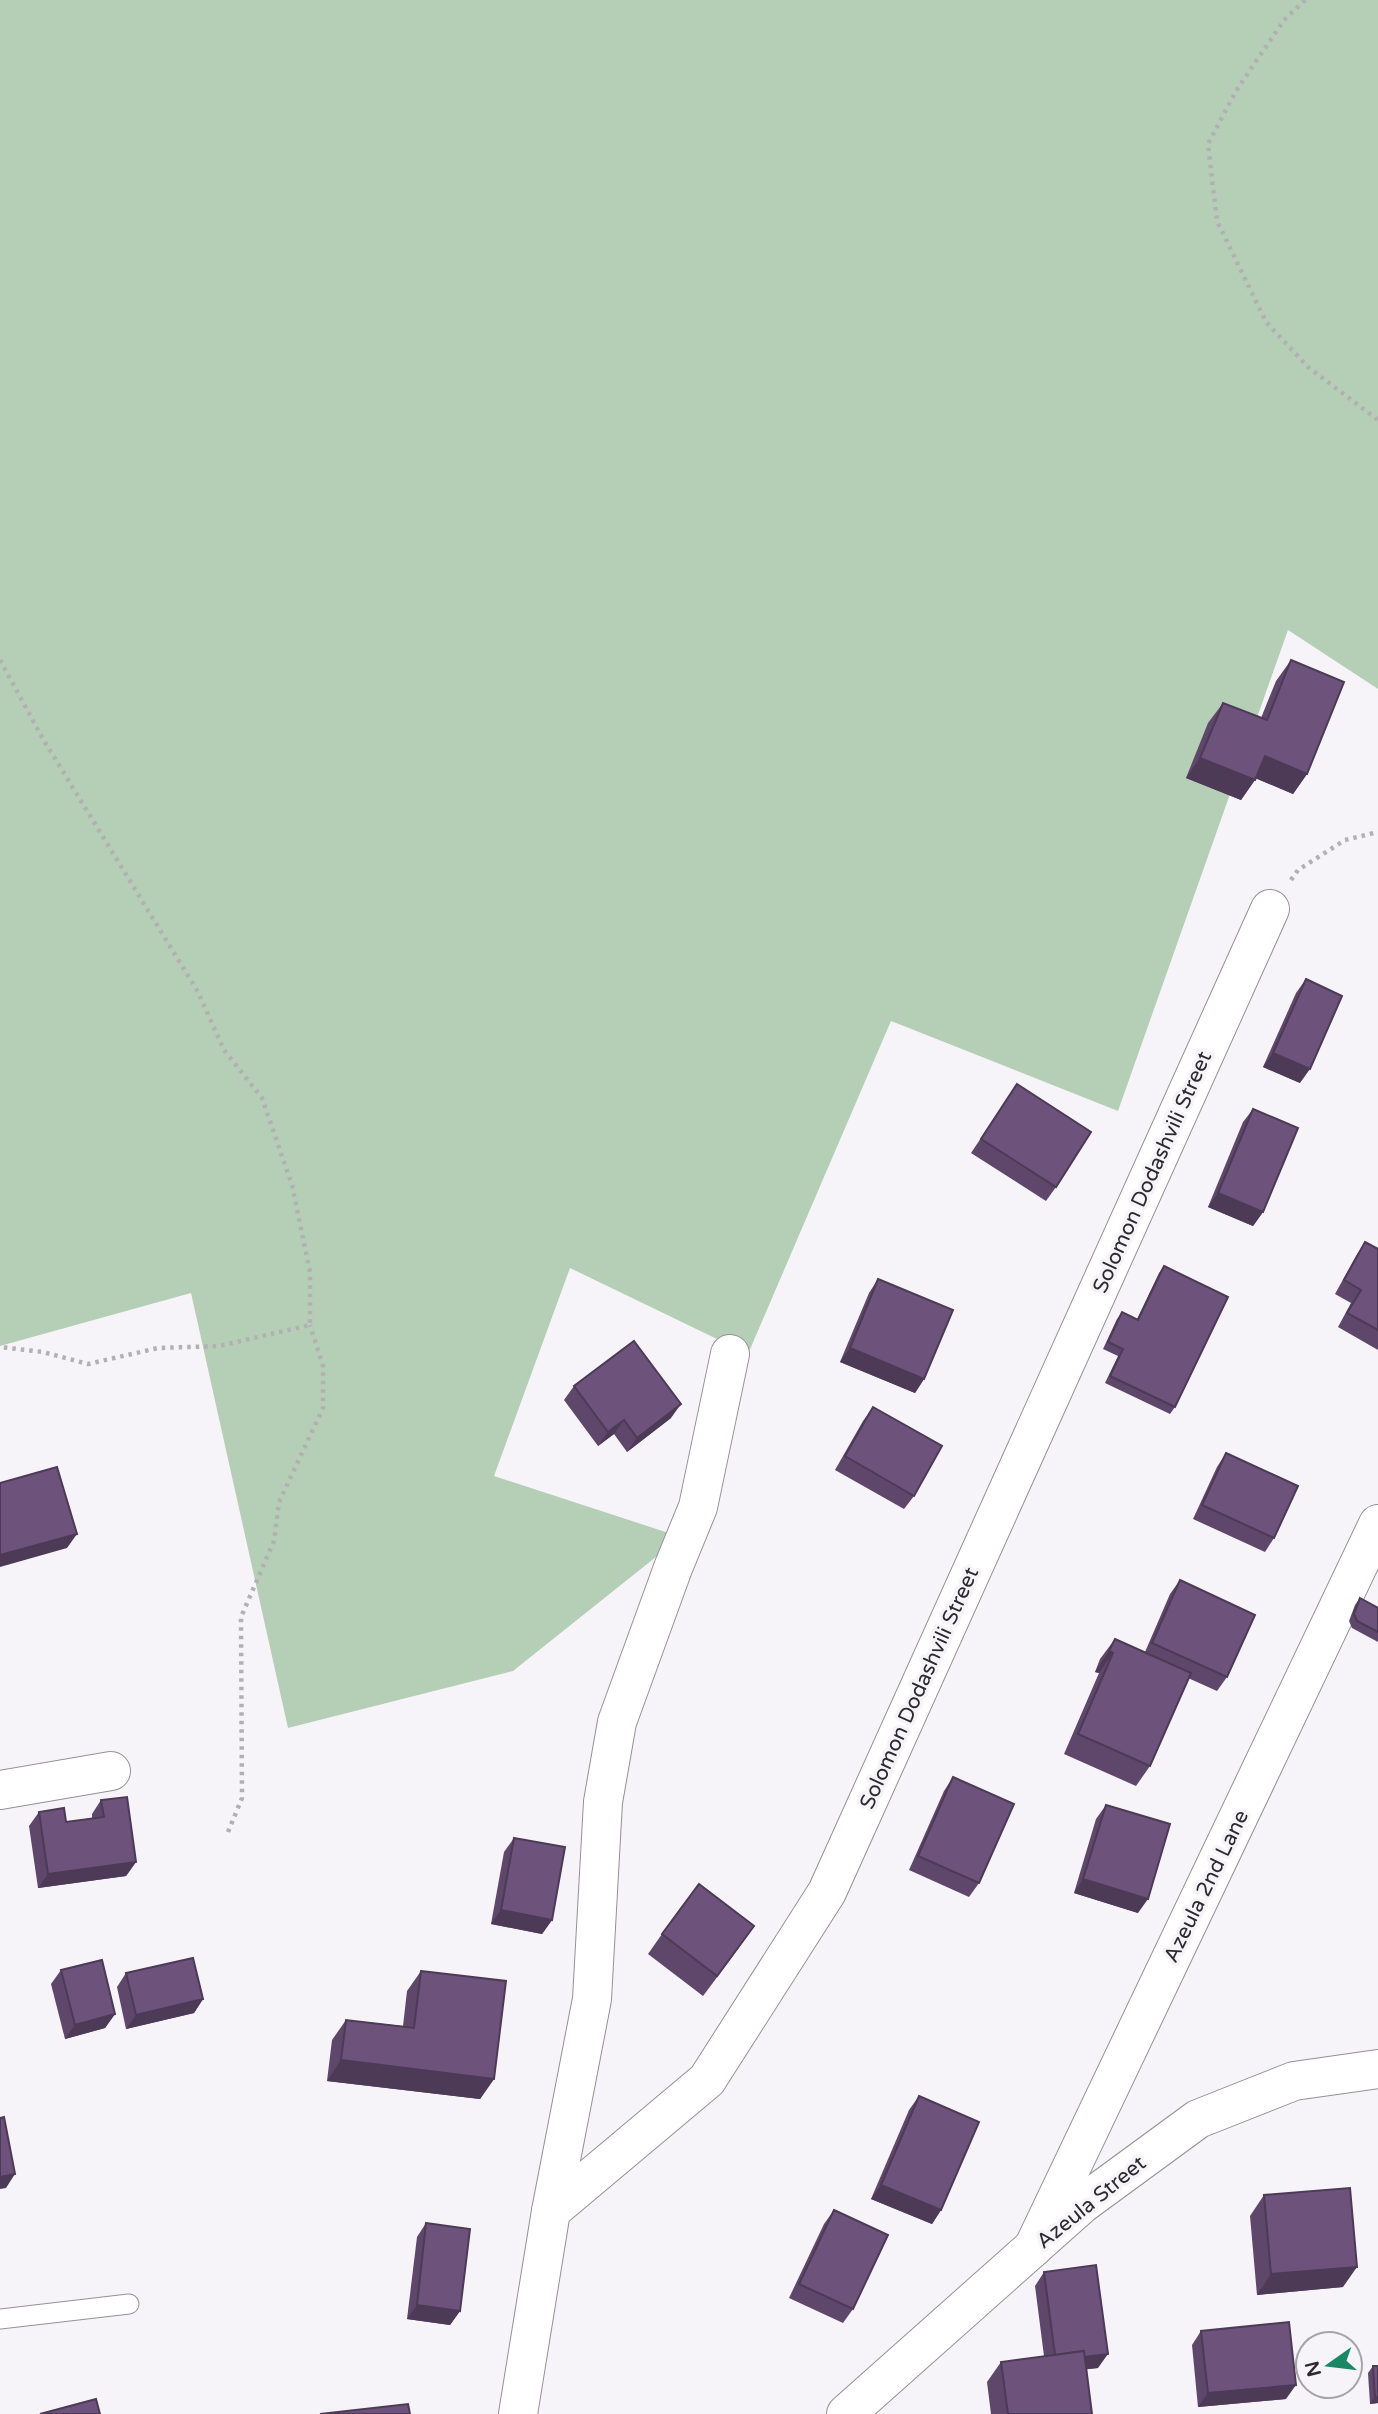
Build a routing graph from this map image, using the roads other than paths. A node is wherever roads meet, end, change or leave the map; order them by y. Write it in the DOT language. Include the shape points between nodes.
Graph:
graph roads {
  1 [pos="1270,909"];
  2 [pos="730,1354"];
  3 [pos="1378,1524"];
  4 [pos="111,1771"];
  5 [pos="0,1790"];
  6 [pos="1378,2069"];
  7 [pos="551,2211"];
  8 [pos="1033,2248"];
  9 [pos="129,2304"];
  10 [pos="0,2319"];
  11 [pos="518,2414"];
  12 [pos="846,2414"];
  1 -- 7 [label="street, Solomon Dodashvili Street" via="827,1892 707,2080"];
  2 -- 7 [label="street" via="698,1507 617,1722 603,1802 592,1999"];
  3 -- 8 [label="street, Azeula 2nd Lane"];
  4 -- 5 [label="street"];
  6 -- 8 [label="street, Azeula Street" via="1294,2081 1198,2119 1082,2204"];
  7 -- 11 [label="street"];
  8 -- 12 [label="street, Azeula Street"];
  9 -- 10 [label="lane"];
}
